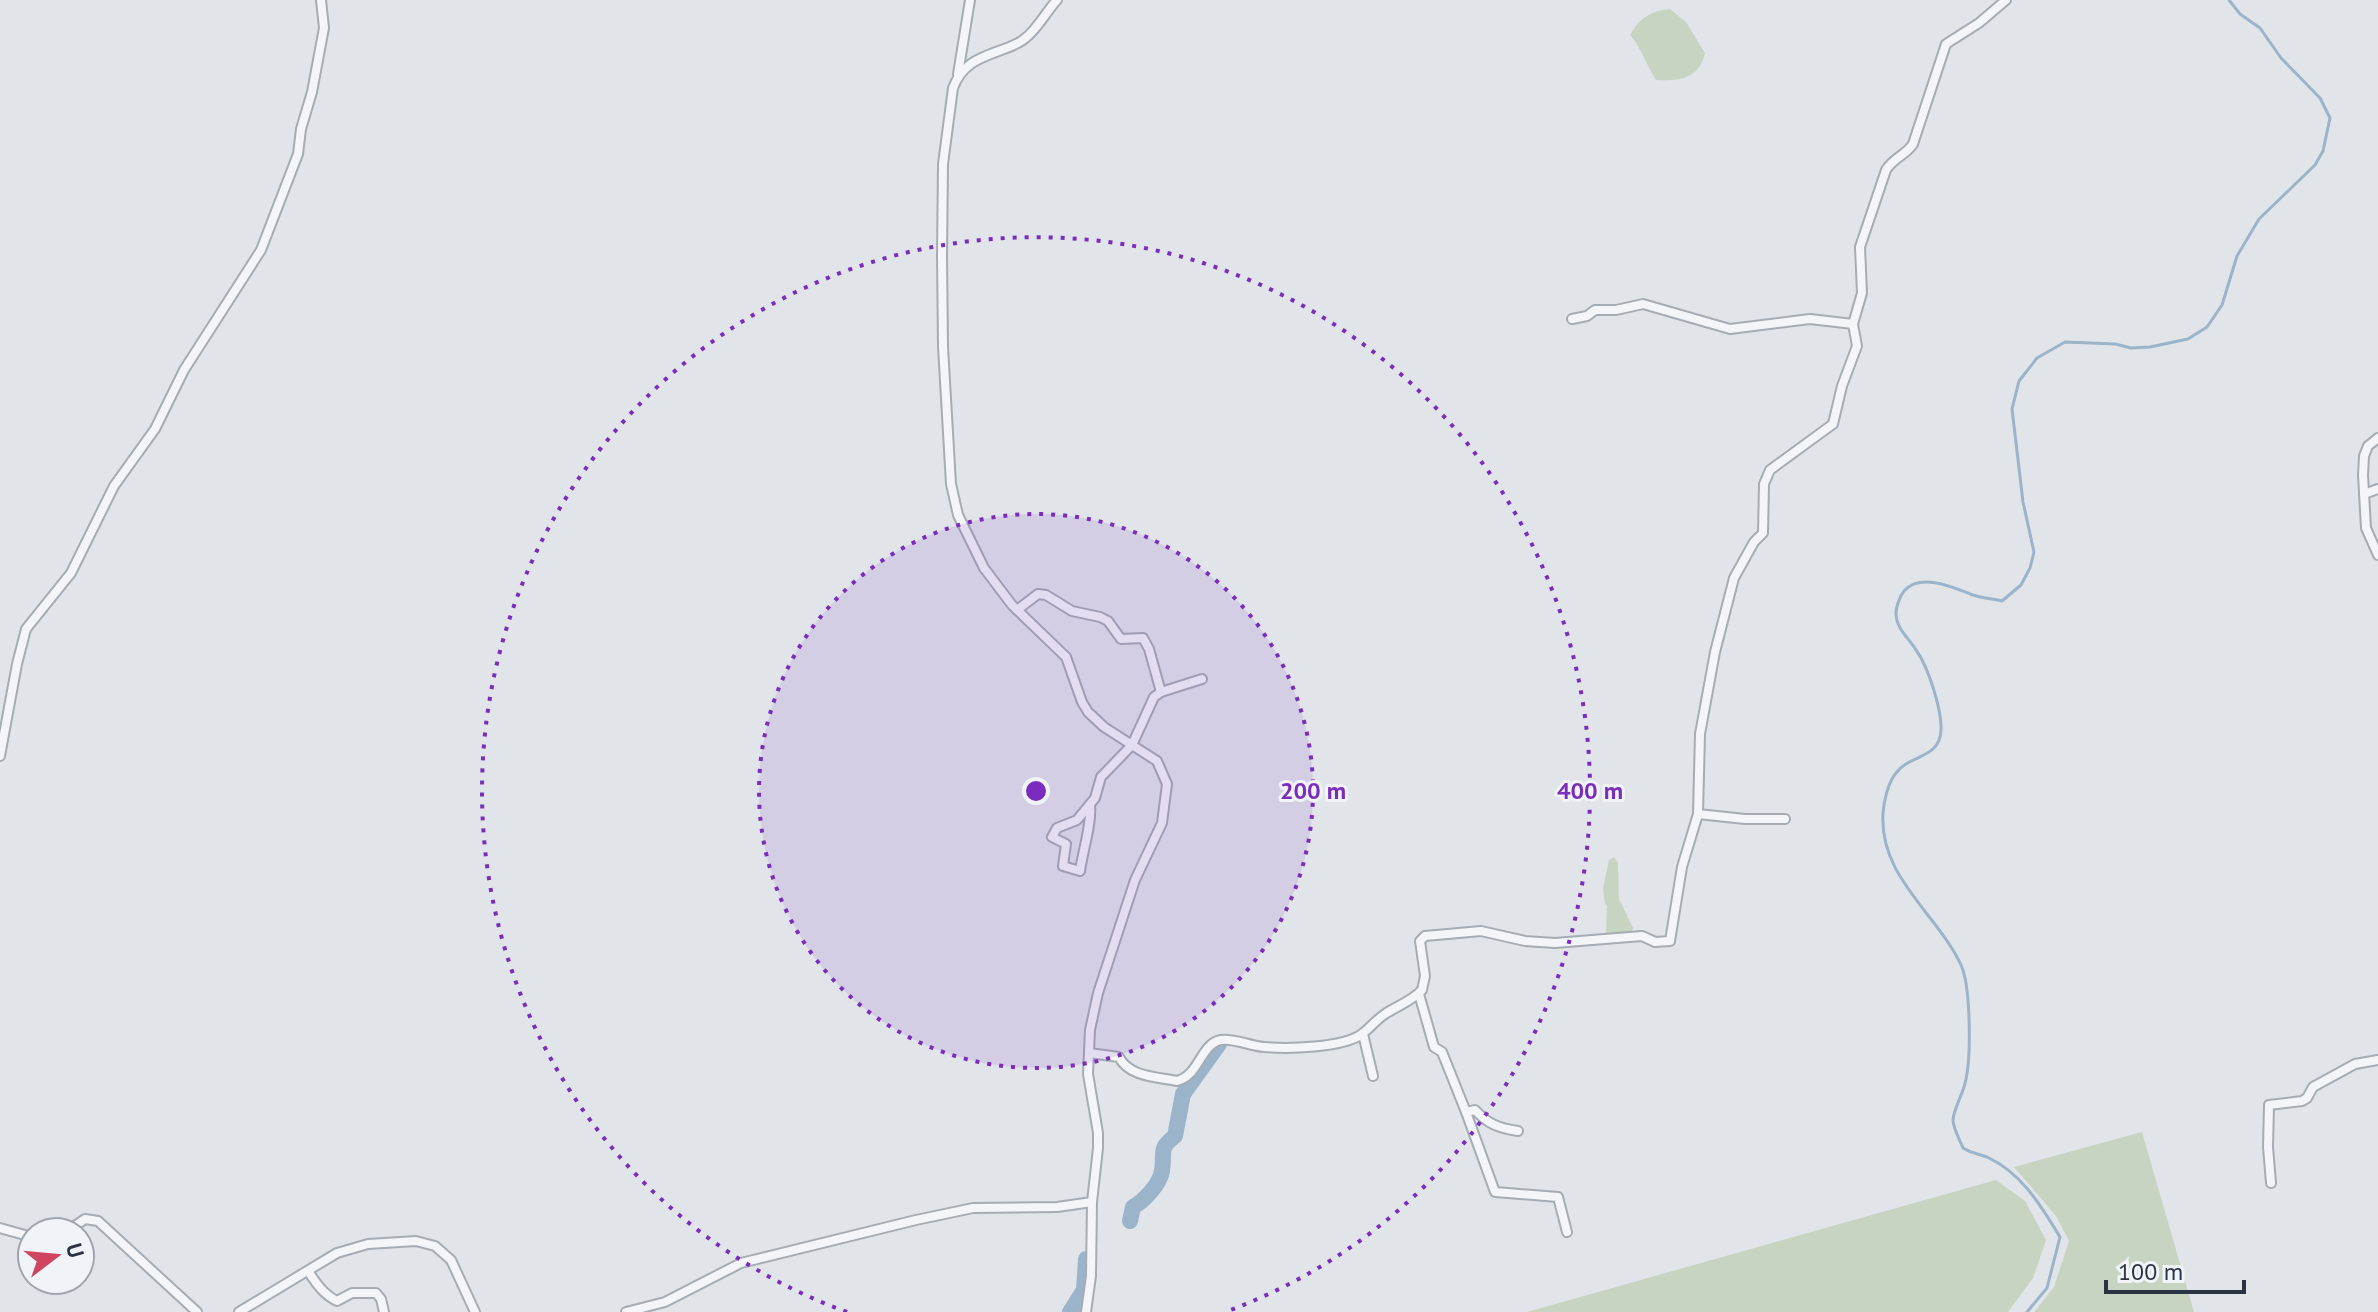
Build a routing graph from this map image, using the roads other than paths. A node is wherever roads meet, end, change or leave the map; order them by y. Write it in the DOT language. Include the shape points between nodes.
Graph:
graph roads {
  1 [pos="321,0"];
  2 [pos="970,0"];
  3 [pos="1057,0"];
  4 [pos="2006,0"];
  5 [pos="957,77"];
  6 [pos="1572,319"];
  7 [pos="1853,324"];
  8 [pos="2378,438"];
  9 [pos="2378,489"];
  10 [pos="2364,494"];
  11 [pos="2378,555"];
  12 [pos="1017,610"];
  13 [pos="1202,679"];
  14 [pos="1161,692"];
  15 [pos="1132,745"];
  16 [pos="0,756"];
  17 [pos="1090,805"];
  18 [pos="1698,814"];
  19 [pos="1785,819"];
  20 [pos="1419,994"];
  21 [pos="1363,1034"];
  22 [pos="1089,1053"];
  23 [pos="2378,1060"];
  24 [pos="1373,1076"];
  25 [pos="1466,1112"];
  26 [pos="1518,1131"];
  27 [pos="2271,1183"];
  28 [pos="1092,1202"];
  29 [pos="96,1221"];
  30 [pos="1567,1232"];
  31 [pos="308,1271"];
  32 [pos="474,1311"];
  33 [pos="197,1312"];
  34 [pos="239,1312"];
  35 [pos="384,1312"];
  36 [pos="626,1312"];
  37 [pos="1086,1312"];
  1 -- 16 [label="street" via="322,37 297,161 261,250 184,370 155,429 114,486 71,573 26,629"];
  2 -- 5 [label="street"];
  3 -- 5 [label="street" via="1026,37 977,58"];
  4 -- 7 [label="street" via="1946,44 1913,144 1886,170 1860,247 1862,293"];
  5 -- 12 [label="street" via="943,164 943,347 951,484 964,531 984,568"];
  6 -- 7 [label="street" via="1595,310 1643,304 1730,329 1810,319"];
  7 -- 18 [label="street" via="1857,346 1833,424 1770,470 1764,484 1763,533 1742,562 1730,592 1700,734"];
  8 -- 10 [label="street" via="2364,456"];
  9 -- 10 [label="street"];
  10 -- 11 [label="street" via="2366,528"];
  12 -- 14 [label="street" via="1038,594 1046,595 1072,611 1108,621 1121,639 1143,638"];
  12 -- 15 [label="street" via="1066,657 1088,712"];
  13 -- 14 [label="street"];
  14 -- 15 [label="street"];
  15 -- 17 [label="street" via="1101,777"];
  15 -- 22 [label="street" via="1161,766 1167,801 1098,993"];
  17 -- 17 [label="street" via="1052,837 1066,844 1063,866 1080,871 1092,820"];
  18 -- 19 [label="street"];
  18 -- 20 [label="street" via="1668,942 1642,936 1555,943 1471,931 1425,936 1420,941 1424,985"];
  20 -- 21 [label="street"];
  20 -- 25 [label="street" via="1434,1047 1442,1052"];
  21 -- 22 [label="street" via="1312,1046 1261,1047 1223,1040 1210,1044 1195,1069 1177,1081 1133,1071 1119,1057"];
  21 -- 24 [label="street"];
  22 -- 28 [label="street" via="1098,1133"];
  23 -- 27 [label="street" via="2355,1064 2313,1087 2302,1101 2269,1105"];
  25 -- 26 [label="street" via="1475,1110 1499,1128"];
  25 -- 30 [label="street" via="1495,1192 1558,1197"];
  28 -- 36 [label="street" via="973,1208 916,1220 741,1263 665,1302"];
  28 -- 37 [label="street"];
  29 -- 33 [label="street"];
  31 -- 32 [label="street" via="327,1257 368,1244 429,1243 451,1260"];
  31 -- 34 [label="street"];
  31 -- 35 [label="street" via="337,1301 352,1293 376,1293"];
}
